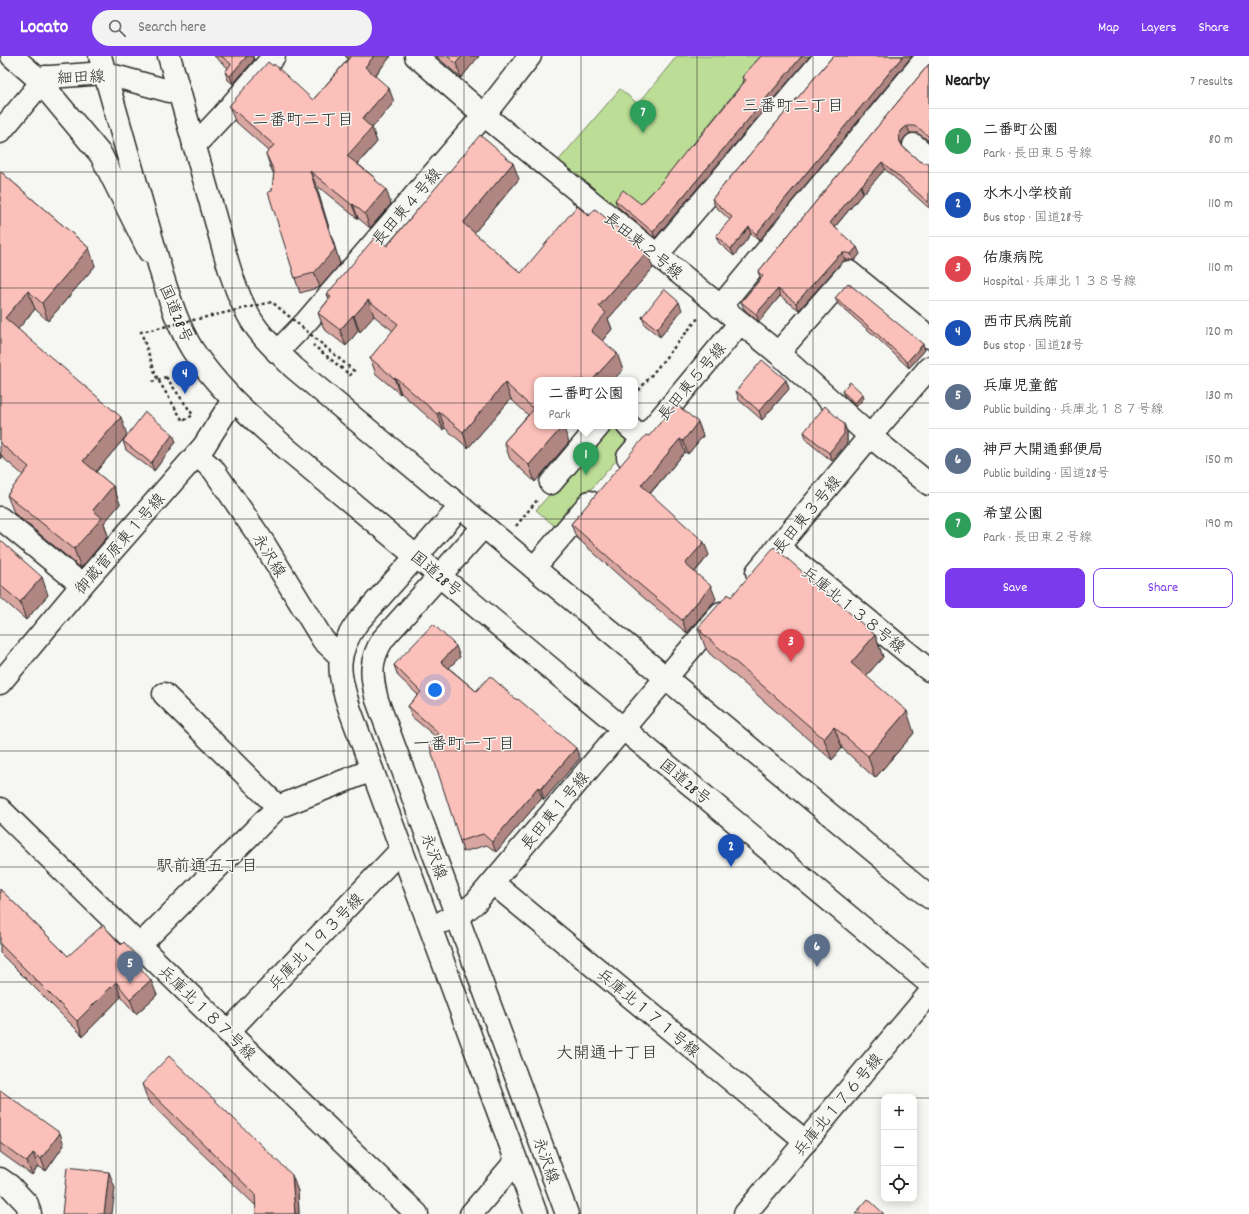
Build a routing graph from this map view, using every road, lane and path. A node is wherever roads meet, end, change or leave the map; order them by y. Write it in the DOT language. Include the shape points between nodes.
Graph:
graph roads {
  1 [pos="12,56"];
  2 [pos="169,56"];
  3 [pos="274,56"];
  4 [pos="416,56"];
  5 [pos="530,56"];
  6 [pos="826,56"];
  7 [pos="928,56"];
  8 [pos="102,64"];
  9 [pos="42,80"];
  10 [pos="180,94"];
  11 [pos="484,115"];
  12 [pos="0,132"];
  13 [pos="194,146"];
  14 [pos="656,256"];
  15 [pos="162,275"];
  16 [pos="716,304"];
  17 [pos="740,323"];
  18 [pos="929,337"];
  19 [pos="313,345"];
  20 [pos="277,352"];
  21 [pos="778,353"];
  22 [pos="929,368"];
  23 [pos="152,382"];
  24 [pos="638,392"];
  25 [pos="233,400"];
  26 [pos="596,429"];
  27 [pos="635,433"];
  28 [pos="870,436"];
  29 [pos="196,455"];
  30 [pos="618,469"];
  31 [pos="551,483"];
  32 [pos="929,484"];
  33 [pos="602,487"];
  34 [pos="461,506"];
  35 [pos="0,518"];
  36 [pos="484,526"];
  37 [pos="503,542"];
  38 [pos="778,547"];
  39 [pos="416,556"];
  40 [pos="534,568"];
  41 [pos="439,576"];
  42 [pos="82,585"];
  43 [pos="341,657"];
  44 [pos="929,670"];
  45 [pos="666,678"];
  46 [pos="0,683"];
  47 [pos="164,694"];
  48 [pos="623,729"];
  49 [pos="372,770"];
  50 [pos="278,808"];
  51 [pos="0,809"];
  52 [pos="401,850"];
  53 [pos="493,882"];
  54 [pos="929,897"];
  55 [pos="457,916"];
  56 [pos="430,926"];
  57 [pos="139,946"];
  58 [pos="929,983"];
  59 [pos="929,994"];
  60 [pos="228,1032"];
  61 [pos="806,1142"];
  62 [pos="516,1161"];
  63 [pos="0,1179"];
  64 [pos="30,1214"];
  65 [pos="417,1214"];
  66 [pos="471,1214"];
  67 [pos="536,1214"];
  68 [pos="567,1214"];
  69 [pos="745,1214"];
  1 -- 9 [label="main road, 細田線"];
  2 -- 10 [label="main road"];
  3 -- 13 [label="main road"];
  4 -- 11 [label="main road, 長田東２号線"];
  5 -- 11 [label="main road, 長田東４号線"];
  6 -- 14 [label="main road"];
  7 -- 16 [label="main road"];
  8 -- 9 [label="main road, 細田線"];
  8 -- 10 [label="main road, 細田線"];
  8 -- 15 [label="main road, 国道28号"];
  9 -- 12 [label="main road"];
  9 -- 15 [label="main road" via="101,155"];
  10 -- 13 [label="main road"];
  11 -- 14 [label="main road, 長田東２号線"];
  11 -- 20 [label="main road, 長田東４号線" via="306,322"];
  13 -- 20 [label="main road" via="240,297 262,335"];
  14 -- 16 [label="main road, 長田東２号線"];
  15 -- 25 [label="main road, 国道28号" via="170,300 192,348"];
  16 -- 17 [label="main road, 長田東２号線"];
  16 -- 24 [label="path"];
  17 -- 21 [label="main road, 長田東２号線"];
  17 -- 27 [label="main road, 長田東５号線"];
  18 -- 21 [label="main road" via="849,272"];
  19 -- 23 [label="path, bridge" via="350,375 354,371 272,302 141,332 158,378 183,421 193,415 166,377"];
  20 -- 34 [label="main road"];
  21 -- 28 [label="main road, 長田東２号線"];
  22 -- 28 [label="main road, 長田東３号線"];
  25 -- 29 [label="main road, 御蔵菅原東１号線"];
  25 -- 39 [label="main road, 国道28号" via="287,449"];
  26 -- 31 [label="main road"];
  27 -- 30 [label="main road, 長田東５号線"];
  28 -- 32 [label="main road, 長田東２号線"];
  28 -- 38 [label="main road, 長田東３号線"];
  29 -- 42 [label="main road, 御蔵菅原東１号線"];
  29 -- 43 [label="main road, 永沢線" via="213,468 263,542 323,640"];
  31 -- 37 [label="path"];
  33 -- 40 [label="main road"];
  34 -- 36 [label="main road"];
  34 -- 39 [label="main road, 永沢線"];
  35 -- 42 [label="main road"];
  36 -- 37 [label="main road"];
  36 -- 41 [label="main road, 永沢線"];
  37 -- 40 [label="main road"];
  38 -- 44 [label="main road, 兵庫北１３８号線"];
  38 -- 45 [label="main road, 長田東３号線"];
  39 -- 41 [label="main road, 国道28号"];
  39 -- 43 [label="main road, 永沢線" via="357,623 347,639"];
  40 -- 45 [label="main road"];
  41 -- 48 [label="main road, 国道28号"];
  41 -- 55 [label="main road, 永沢線" via="383,639 374,654 372,673 377,700"];
  42 -- 46 [label="main road, 御蔵菅原東１号線"];
  43 -- 49 [label="main road, 永沢線" via="342,684"];
  45 -- 48 [label="main road, 長田東１号線"];
  45 -- 54 [label="main road"];
  47 -- 50 [label="main road"];
  48 -- 53 [label="main road, 長田東１号線"];
  48 -- 58 [label="main road, 国道28号"];
  49 -- 50 [label="main road"];
  49 -- 52 [label="main road, 永沢線"];
  50 -- 57 [label="main road"];
  51 -- 57 [label="main road, 兵庫北１８７号線"];
  52 -- 56 [label="main road, 永沢線"];
  52 -- 60 [label="main road, 兵庫北１９３号線"];
  53 -- 55 [label="main road, 長田東１号線" via="472,906"];
  53 -- 61 [label="main road, 兵庫北１７１号線"];
  55 -- 56 [label="main road, 長田東１号線"];
  55 -- 68 [label="main road, 永沢線"];
  56 -- 62 [label="main road, 永沢線"];
  57 -- 60 [label="main road, 兵庫北１８７号線"];
  59 -- 61 [label="main road, 兵庫北１７６号線"];
  60 -- 65 [label="main road, 兵庫北１８７号線"];
  61 -- 69 [label="main road, 兵庫北１７６号線"];
  62 -- 66 [label="main road"];
  62 -- 67 [label="main road, 永沢線"];
  63 -- 64 [label="main road" via="27,1204"];
}
